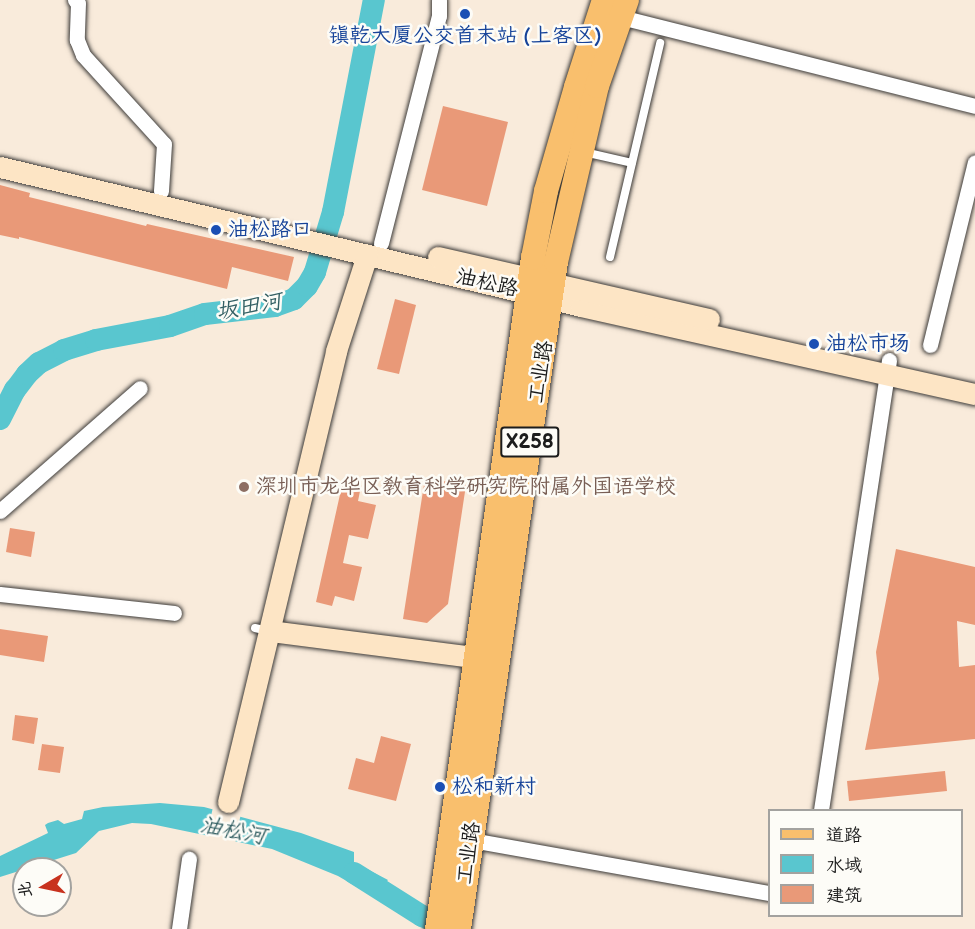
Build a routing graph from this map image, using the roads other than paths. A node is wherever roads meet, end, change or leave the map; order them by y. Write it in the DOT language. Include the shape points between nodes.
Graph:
graph roads {
  1 [pos="75,0"];
  2 [pos="439,0"];
  3 [pos="604,0"];
  4 [pos="624,9"];
  5 [pos="660,43"];
  6 [pos="975,106"];
  7 [pos="580,152"];
  8 [pos="0,153"];
  9 [pos="975,162"];
  10 [pos="632,163"];
  11 [pos="0,167"];
  12 [pos="161,191"];
  13 [pos="299,231"];
  14 [pos="366,247"];
  15 [pos="610,257"];
  16 [pos="529,286"];
  17 [pos="553,292"];
  18 [pos="930,345"];
  19 [pos="888,367"];
  20 [pos="975,379"];
  21 [pos="140,388"];
  22 [pos="975,394"];
  23 [pos="0,511"];
  24 [pos="0,594"];
  25 [pos="174,613"];
  26 [pos="262,629"];
  27 [pos="474,657"];
  28 [pos="228,802"];
  29 [pos="821,809"];
  30 [pos="471,840"];
  31 [pos="189,859"];
  32 [pos="453,889"];
  33 [pos="768,893"];
  34 [pos="179,929"];
  35 [pos="437,929"];
  36 [pos="459,929"];
  1 -- 12 [label="street" via="77,40 83,55 164,144"];
  2 -- 14 [label="street" via="439,15"];
  3 -- 16 [label="main road, 工业路 / X258" via="546,191"];
  4 -- 6 [label="street"];
  4 -- 7 [label="main road, 工业路 / X258" via="597,86"];
  5 -- 10 [label="lane"];
  7 -- 10 [label="lane"];
  7 -- 17 [label="main road, 工业路 / X258"];
  8 -- 12 [label="street, 油松路"];
  9 -- 18 [label="street"];
  10 -- 15 [label="lane"];
  11 -- 13 [label="street, 油松路"];
  12 -- 13 [label="street, 油松路"];
  13 -- 14 [label="street, 油松路"];
  14 -- 16 [label="street, 油松路"];
  14 -- 26 [label="street"];
  16 -- 17 [label="street, 油松路"];
  16 -- 27 [label="main road, 工业路 / X258"];
  17 -- 19 [label="street, 油松路"];
  17 -- 30 [label="main road, 工业路 / X258"];
  19 -- 20 [label="street, 油松路"];
  19 -- 22 [label="street, 油松路"];
  19 -- 29 [label="street"];
  21 -- 23 [label="street"];
  24 -- 25 [label="street"];
  26 -- 27 [label="street"];
  26 -- 28 [label="street"];
  27 -- 32 [label="main road, 工业路 / X258"];
  30 -- 32 [label="main road, 工业路 / X258"];
  30 -- 33 [label="street"];
  31 -- 34 [label="street"];
  32 -- 35 [label="main road, 工业路 / X258"];
  32 -- 36 [label="main road, 工业路 / X258"];
}
